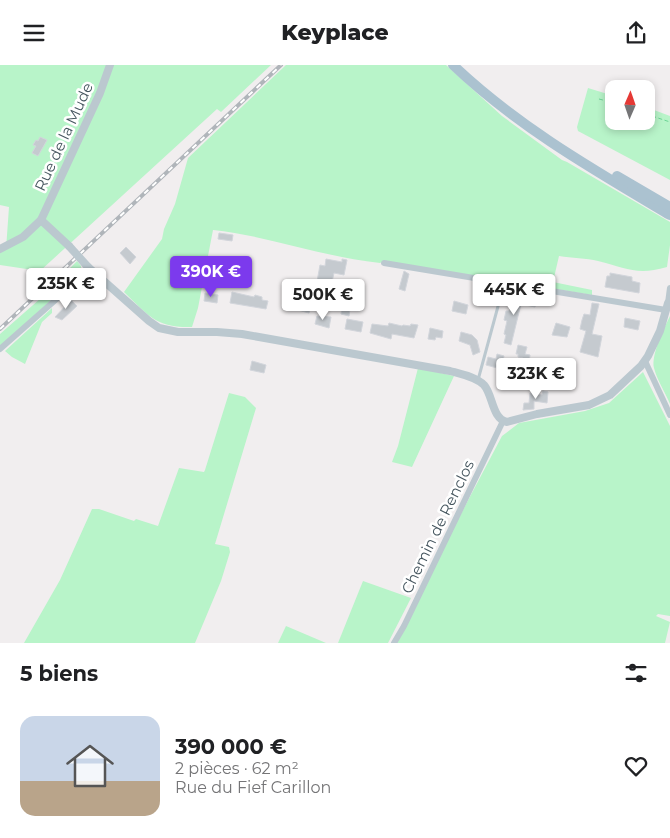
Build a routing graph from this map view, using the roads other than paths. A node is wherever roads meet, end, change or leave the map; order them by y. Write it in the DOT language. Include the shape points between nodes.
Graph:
graph roads {
  1 [pos="110,65"];
  2 [pos="453,65"];
  3 [pos="458,65"];
  4 [pos="543,132"];
  5 [pos="670,207"];
  6 [pos="670,211"];
  7 [pos="670,215"];
  8 [pos="42,220"];
  9 [pos="0,249"];
  10 [pos="384,263"];
  11 [pos="91,269"];
  12 [pos="670,287"];
  13 [pos="500,299"];
  14 [pos="668,305"];
  15 [pos="0,349"];
  16 [pos="645,361"];
  17 [pos="478,381"];
  18 [pos="670,415"];
  19 [pos="503,421"];
  20 [pos="394,643"];
  1 -- 8 [label="street, Rue de la Mude"];
  2 -- 7 [label="main road" via="492,99 566,153"];
  3 -- 4 [label="main road"];
  4 -- 5 [label="main road"];
  4 -- 6 [label="main road"];
  8 -- 9 [label="street" via="22,237"];
  8 -- 11 [label="street, bridge"];
  10 -- 14 [label="street"];
  11 -- 15 [label="street"];
  11 -- 17 [label="street" via="149,321 164,330 242,334 435,367"];
  12 -- 14 [label="street"];
  13 -- 17 [label="lane"];
  14 -- 16 [label="street"];
  16 -- 18 [label="street"];
  16 -- 19 [label="street" via="610,395 596,403"];
  17 -- 19 [label="street" via="485,387 498,417"];
  19 -- 20 [label="street, Chemin de Renclos"];
}
